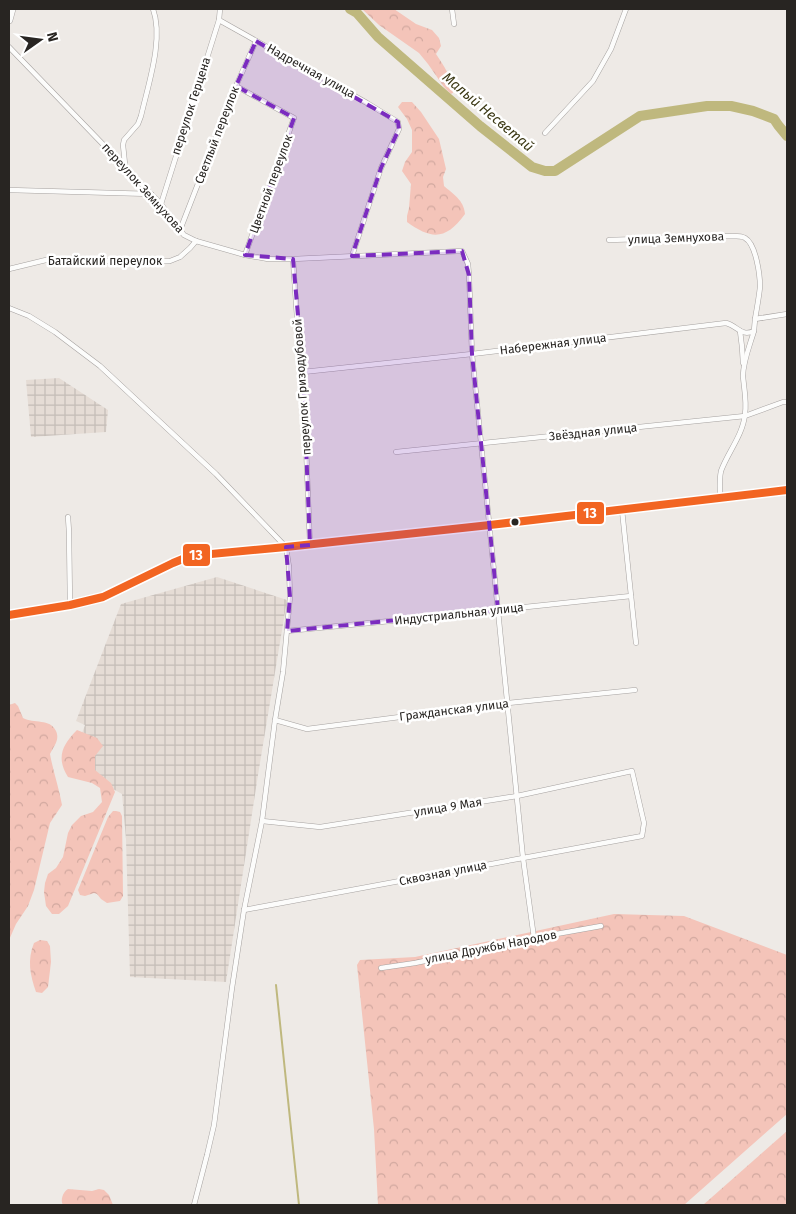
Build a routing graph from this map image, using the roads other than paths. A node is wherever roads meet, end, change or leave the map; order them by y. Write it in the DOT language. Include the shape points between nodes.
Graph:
graph roads {
  1 [pos="12,9"];
  2 [pos="153,9"];
  3 [pos="220,9"];
  4 [pos="452,9"];
  5 [pos="626,9"];
  6 [pos="9,20"];
  7 [pos="219,20"];
  8 [pos="454,24"];
  9 [pos="256,41"];
  10 [pos="9,47"];
  11 [pos="236,86"];
  12 [pos="545,133"];
  13 [pos="125,165"];
  14 [pos="9,190"];
  15 [pos="151,194"];
  16 [pos="161,204"];
  17 [pos="180,230"];
  18 [pos="609,240"];
  19 [pos="196,241"];
  20 [pos="245,255"];
  21 [pos="352,256"];
  22 [pos="293,259"];
  23 [pos="9,269"];
  24 [pos="9,308"];
  25 [pos="787,314"];
  26 [pos="755,319"];
  27 [pos="740,331"];
  28 [pos="754,331"];
  29 [pos="472,354"];
  30 [pos="304,372"];
  31 [pos="743,374"];
  32 [pos="787,402"];
  33 [pos="745,416"];
  34 [pos="482,443"];
  35 [pos="396,452"];
  36 [pos="787,490"];
  37 [pos="720,498"];
  38 [pos="622,510"];
  39 [pos="68,518"];
  40 [pos="490,525"];
  41 [pos="310,545"];
  42 [pos="286,547"];
  43 [pos="630,596"];
  44 [pos="70,605"];
  45 [pos="498,610"];
  46 [pos="9,615"];
  47 [pos="287,631"];
  48 [pos="636,643"];
  49 [pos="635,690"];
  50 [pos="508,703"];
  51 [pos="274,720"];
  52 [pos="517,796"];
  53 [pos="262,821"];
  54 [pos="642,836"];
  55 [pos="523,858"];
  56 [pos="244,910"];
  57 [pos="601,926"];
  58 [pos="534,938"];
  59 [pos="381,968"];
  60 [pos="194,1205"];
  1 -- 6 [label="street"];
  2 -- 13 [label="street" via="157,27 153,64 141,116 124,140"];
  3 -- 7 [label="street, переулок Герцена"];
  4 -- 8 [label="street"];
  5 -- 12 [label="street" via="611,49 592,81"];
  7 -- 9 [label="street, Надречная улица"];
  7 -- 16 [label="street, переулок Герцена"];
  9 -- 11 [label="street, Светлый переулок"];
  9 -- 21 [label="street, Надречная улица" via="395,119 400,126 381,168"];
  10 -- 13 [label="street, переулок Земнухова"];
  11 -- 17 [label="street, Светлый переулок"];
  11 -- 20 [label="street, Цветной переулок" via="294,118"];
  13 -- 15 [label="street, переулок Земнухова"];
  14 -- 15 [label="street"];
  15 -- 16 [label="street, переулок Земнухова"];
  16 -- 17 [label="street, переулок Земнухова"];
  17 -- 19 [label="street, переулок Земнухова"];
  18 -- 26 [label="street, улица Земнухова" via="746,238 753,249 759,274"];
  19 -- 20 [label="street, переулок Земнухова"];
  19 -- 23 [label="street, Батайский переулок" via="180,257 170,261 50,259"];
  20 -- 22 [label="street, переулок Земнухова"];
  21 -- 22 [label="street, переулок Земнухова"];
  21 -- 29 [label="street, переулок Земнухова" via="462,251 469,274"];
  22 -- 30 [label="street, переулок Гризодубовой"];
  24 -- 42 [label="street" via="55,332 100,366 216,474"];
  25 -- 26 [label="street"];
  26 -- 28 [label="street"];
  27 -- 28 [label="street, Набережная улица"];
  27 -- 29 [label="street, Набережная улица" via="726,323"];
  27 -- 31 [label="street"];
  28 -- 31 [label="street"];
  29 -- 30 [label="street, Набережная улица"];
  29 -- 34 [label="street"];
  30 -- 41 [label="street, переулок Гризодубовой"];
  31 -- 33 [label="street"];
  32 -- 33 [label="street, Звёздная улица"];
  33 -- 34 [label="street, Звёздная улица"];
  33 -- 37 [label="street" via="721,473"];
  34 -- 35 [label="street, Звёздная улица"];
  34 -- 40 [label="street"];
  36 -- 37 [label="street"];
  37 -- 38 [label="street"];
  38 -- 40 [label="street"];
  38 -- 43 [label="street"];
  39 -- 44 [label="street"];
  40 -- 41 [label="street"];
  40 -- 45 [label="street"];
  41 -- 42 [label="street"];
  42 -- 44 [label="street" via="190,556 103,597"];
  42 -- 47 [label="street" via="290,597"];
  43 -- 45 [label="street, Индустриальная улица"];
  43 -- 48 [label="street"];
  44 -- 46 [label="street"];
  45 -- 47 [label="street, Индустриальная улица"];
  45 -- 50 [label="street"];
  47 -- 51 [label="street"];
  49 -- 50 [label="street, Гражданская улица"];
  50 -- 51 [label="street, Гражданская улица" via="307,729"];
  50 -- 52 [label="street"];
  51 -- 53 [label="street"];
  52 -- 53 [label="street, улица 9 Мая" via="320,827"];
  52 -- 54 [label="street, улица 9 Мая" via="632,771 644,823"];
  52 -- 55 [label="street"];
  53 -- 56 [label="street"];
  54 -- 55 [label="street, Сквозная улица"];
  55 -- 56 [label="street, Сквозная улица"];
  55 -- 58 [label="street"];
  56 -- 60 [label="street" via="214,1125"];
  57 -- 58 [label="street, улица Дружбы Народов"];
  58 -- 59 [label="street, улица Дружбы Народов"];
}
